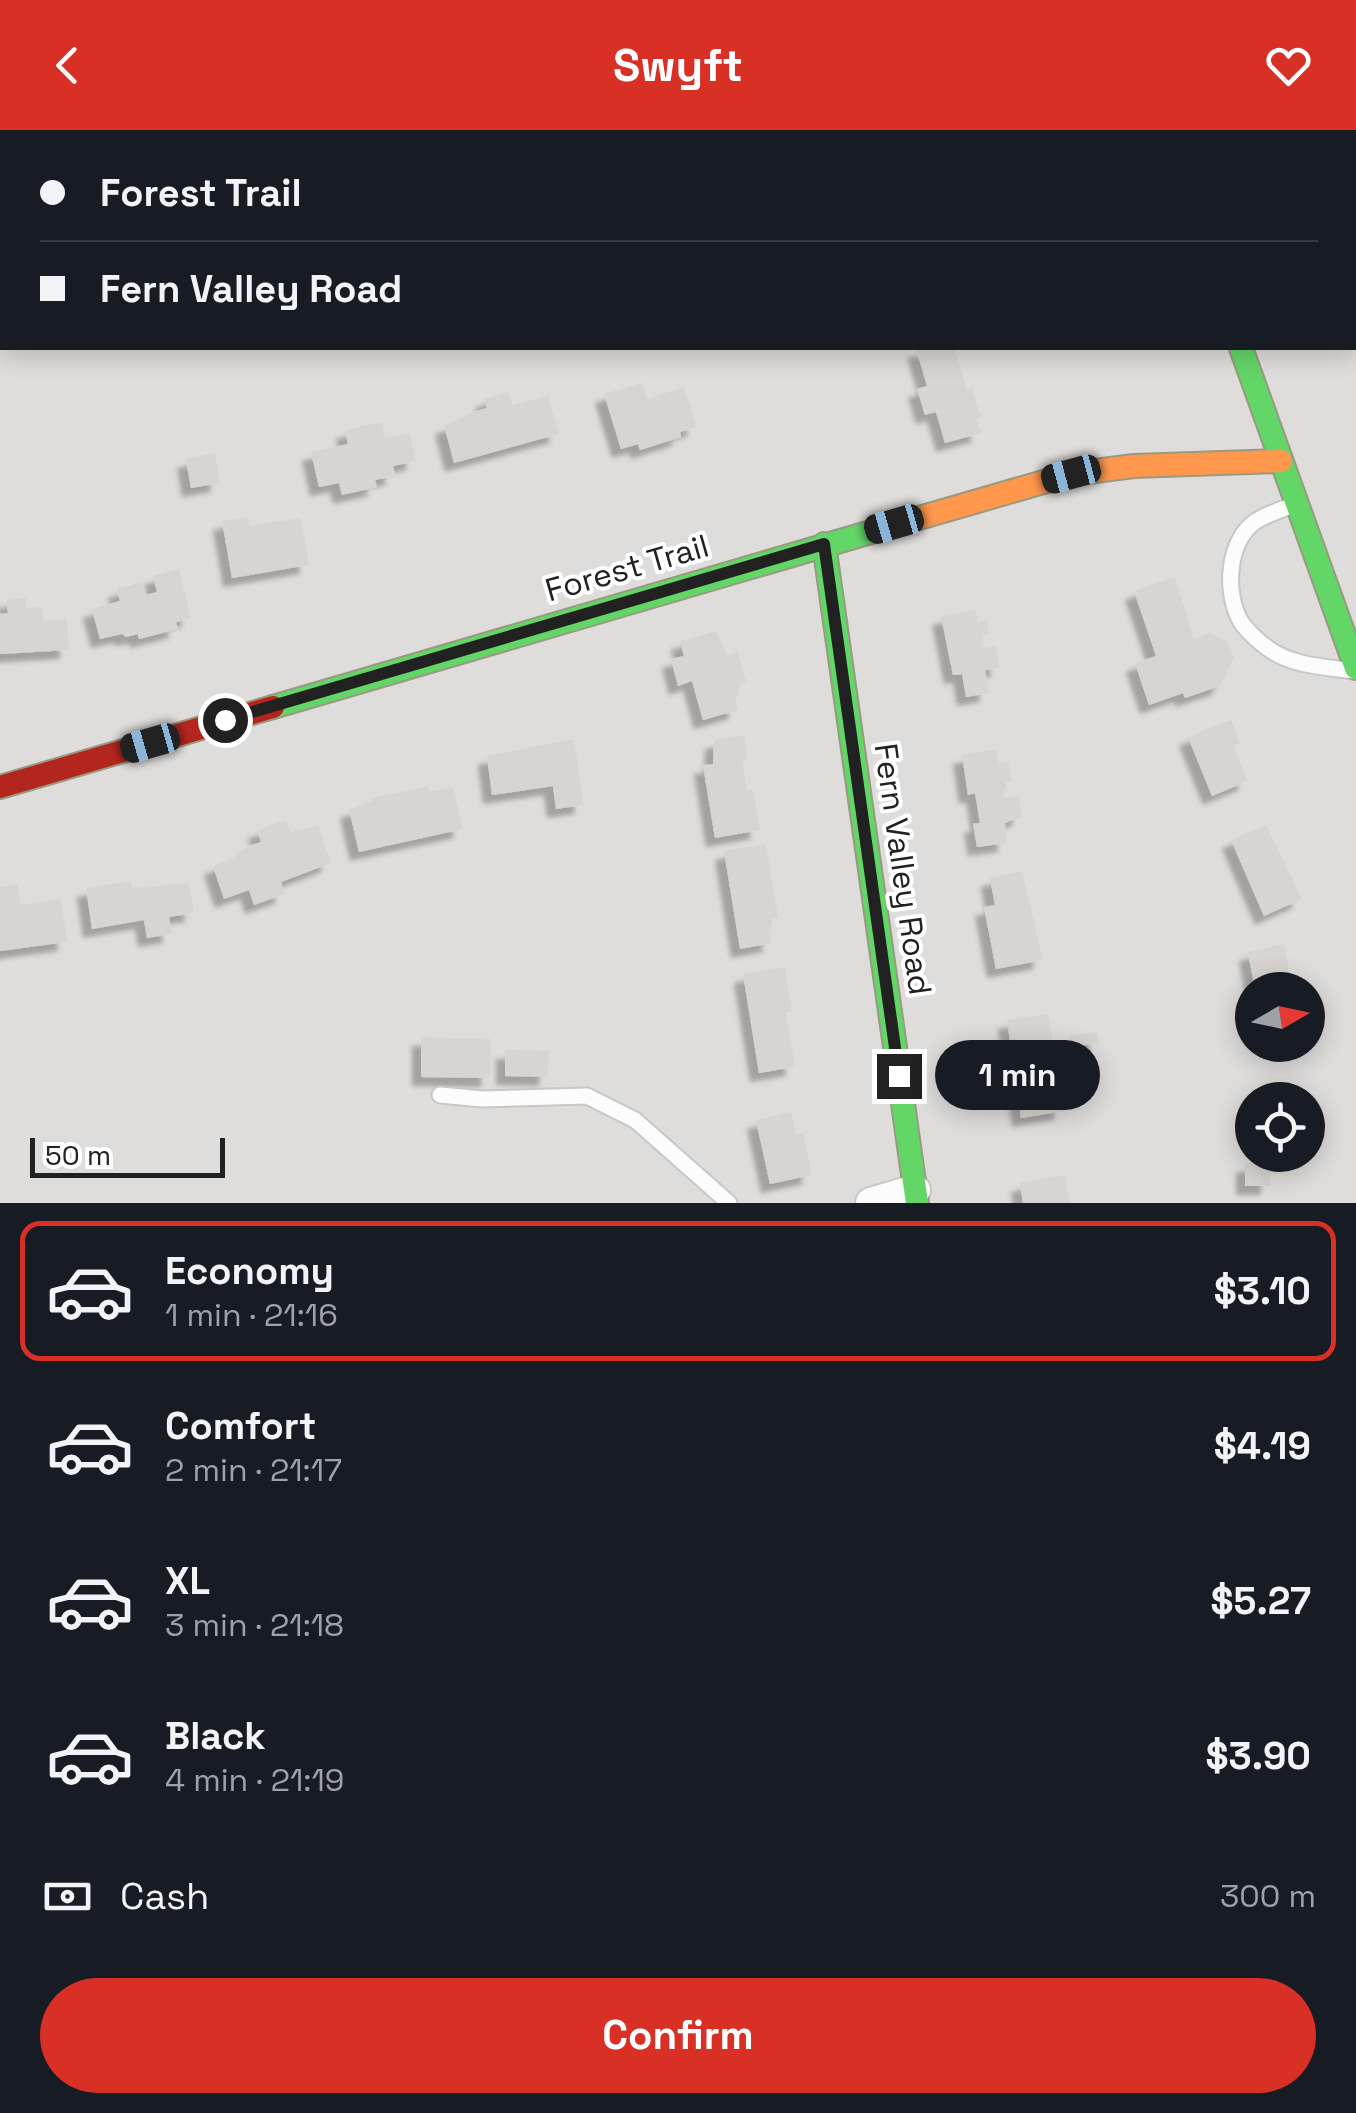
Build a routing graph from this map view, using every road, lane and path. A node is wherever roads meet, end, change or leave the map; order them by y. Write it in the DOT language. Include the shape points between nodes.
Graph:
graph roads {
  1 [pos="1243,350"];
  2 [pos="1281,461"];
  3 [pos="1296,503"];
  4 [pos="824,544"];
  5 [pos="1356,670"];
  6 [pos="0,787"];
  7 [pos="440,1094"];
  8 [pos="916,1196"];
  9 [pos="728,1203"];
  10 [pos="871,1203"];
  1 -- 2 [label="street"];
  2 -- 3 [label="street"];
  2 -- 4 [label="street, Forest Trail" via="1071,474"];
  3 -- 5 [label="street"];
  3 -- 5 [label="lane" via="1255,522 1242,537 1231,564 1231,596 1242,624 1272,652"];
  4 -- 6 [label="street, Forest Trail"];
  4 -- 8 [label="street, Fern Valley Road"];
  7 -- 9 [label="lane" via="587,1096 635,1120"];
  8 -- 10 [label="street"];
}
